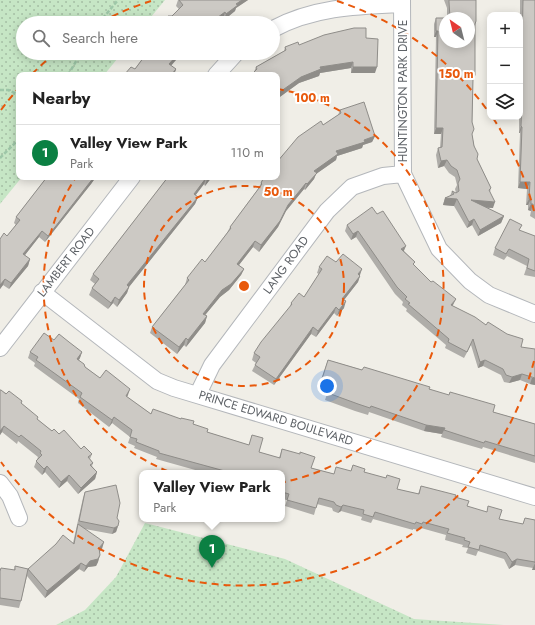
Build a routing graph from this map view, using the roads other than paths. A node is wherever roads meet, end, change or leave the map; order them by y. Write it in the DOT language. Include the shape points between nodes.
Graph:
graph roads {
  1 [pos="402,2"];
  2 [pos="280,26"];
  3 [pos="230,60"];
  4 [pos="219,72"];
  5 [pos="403,174"];
  6 [pos="130,180"];
  7 [pos="42,292"];
  8 [pos="535,314"];
  9 [pos="0,348"];
  10 [pos="198,394"];
  11 [pos="0,483"];
  12 [pos="535,496"];
  13 [pos="19,518"];
  1 -- 2 [label="street" via="331,9 296,18"];
  1 -- 5 [label="street, HUNTINGTON PARK DRIVE"];
  3 -- 4 [label="street"];
  5 -- 8 [label="street, HUNTINGTON PARK DRIVE" via="439,249 470,281 489,295"];
  5 -- 10 [label="street, LANG ROAD" via="383,176 352,187 327,211 212,365"];
  6 -- 7 [label="street, LAMBERT ROAD"];
  7 -- 9 [label="street, LAMBERT ROAD"];
  7 -- 10 [label="street, PRINCE EDWARD BOULEVARD" via="157,380 174,388"];
  10 -- 12 [label="street, PRINCE EDWARD BOULEVARD"];
  11 -- 13 [label="street" via="10,496"];
}
